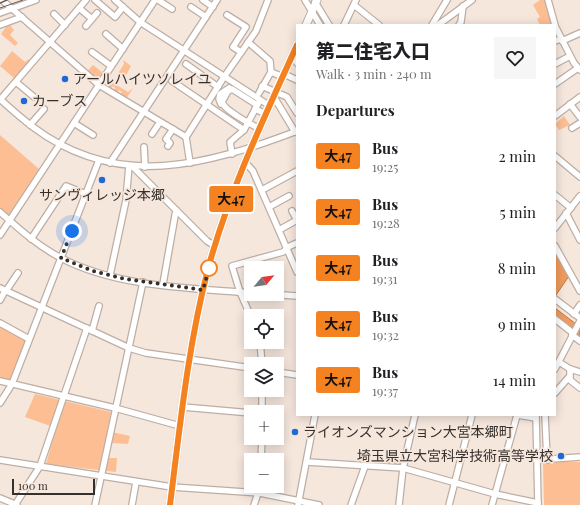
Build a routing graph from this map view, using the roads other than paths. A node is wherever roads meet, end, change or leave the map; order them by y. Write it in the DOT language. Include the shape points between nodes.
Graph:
graph roads {
  1 [pos="2,0"];
  2 [pos="36,0"];
  3 [pos="86,0"];
  4 [pos="95,0"];
  5 [pos="115,0"];
  6 [pos="155,0"];
  7 [pos="158,0"];
  8 [pos="203,0"];
  9 [pos="217,0"];
  10 [pos="268,0"];
  11 [pos="305,0"];
  12 [pos="447,0"];
  13 [pos="472,0"];
  14 [pos="548,0"];
  15 [pos="315,1"];
  16 [pos="355,2"];
  17 [pos="463,6"];
  18 [pos="123,7"];
  19 [pos="191,7"];
  20 [pos="213,7"];
  21 [pos="80,8"];
  22 [pos="12,9"];
  23 [pos="172,9"];
  24 [pos="312,12"];
  25 [pos="0,13"];
  26 [pos="97,13"];
  27 [pos="54,14"];
  28 [pos="227,15"];
  29 [pos="22,17"];
  30 [pos="206,17"];
  31 [pos="92,19"];
  32 [pos="140,22"];
  33 [pos="306,24"];
  34 [pos="319,24"];
  35 [pos="328,24"];
  36 [pos="344,24"];
  37 [pos="377,24"];
  38 [pos="433,24"];
  39 [pos="439,24"];
  40 [pos="460,24"];
  41 [pos="554,24"];
  42 [pos="0,25"];
  43 [pos="65,25"];
  44 [pos="86,26"];
  45 [pos="556,30"];
  46 [pos="580,33"];
  47 [pos="106,34"];
  48 [pos="559,40"];
  49 [pos="51,42"];
  50 [pos="248,42"];
  51 [pos="296,47"];
  52 [pos="123,49"];
  53 [pos="184,50"];
  54 [pos="92,52"];
  55 [pos="241,52"];
  56 [pos="292,55"];
  57 [pos="570,56"];
  58 [pos="296,61"];
  59 [pos="556,63"];
  60 [pos="186,64"];
  61 [pos="111,66"];
  62 [pos="579,69"];
  63 [pos="271,72"];
  64 [pos="283,75"];
  65 [pos="224,77"];
  66 [pos="296,80"];
  67 [pos="172,81"];
  68 [pos="16,82"];
  69 [pos="556,83"];
  70 [pos="99,85"];
  71 [pos="262,86"];
  72 [pos="218,87"];
  73 [pos="259,93"];
  74 [pos="275,95"];
  75 [pos="580,96"];
  76 [pos="34,97"];
  77 [pos="0,100"];
  78 [pos="570,104"];
  79 [pos="206,105"];
  80 [pos="257,105"];
  81 [pos="270,106"];
  82 [pos="44,108"];
  83 [pos="296,111"];
  84 [pos="144,112"];
  85 [pos="266,114"];
  86 [pos="556,115"];
  87 [pos="580,117"];
  88 [pos="160,122"];
  89 [pos="74,123"];
  90 [pos="247,123"];
  91 [pos="580,123"];
  92 [pos="30,125"];
  93 [pos="572,128"];
  94 [pos="173,129"];
  95 [pos="260,129"];
  96 [pos="244,130"];
  97 [pos="296,132"];
  98 [pos="152,134"];
  99 [pos="93,135"];
  100 [pos="186,137"];
  101 [pos="61,144"];
  102 [pos="168,146"];
  103 [pos="144,147"];
  104 [pos="251,149"];
  105 [pos="232,154"];
  106 [pos="556,157"];
  107 [pos="99,160"];
  108 [pos="245,162"];
  109 [pos="110,163"];
  110 [pos="190,163"];
  111 [pos="131,167"];
  112 [pos="146,167"];
  113 [pos="154,167"];
  114 [pos="296,172"];
  115 [pos="580,177"];
  116 [pos="150,183"];
  117 [pos="262,190"];
  118 [pos="86,194"];
  119 [pos="289,196"];
  120 [pos="556,196"];
  121 [pos="580,196"];
  122 [pos="269,207"];
  123 [pos="571,208"];
  124 [pos="176,210"];
  125 [pos="292,211"];
  126 [pos="0,212"];
  127 [pos="566,213"];
  128 [pos="296,218"];
  129 [pos="10,220"];
  130 [pos="296,221"];
  131 [pos="556,227"];
  132 [pos="279,230"];
  133 [pos="0,235"];
  134 [pos="31,239"];
  135 [pos="580,240"];
  136 [pos="296,244"];
  137 [pos="215,246"];
  138 [pos="556,248"];
  139 [pos="287,249"];
  140 [pos="61,258"];
  141 [pos="296,270"];
  142 [pos="18,273"];
  143 [pos="110,275"];
  144 [pos="143,282"];
  145 [pos="163,284"];
  146 [pos="4,290"];
  147 [pos="203,290"];
  148 [pos="580,291"];
  149 [pos="240,292"];
  150 [pos="244,292"];
  151 [pos="284,295"];
  152 [pos="296,296"];
  153 [pos="0,300"];
  154 [pos="556,300"];
  155 [pos="580,305"];
  156 [pos="99,306"];
  157 [pos="42,308"];
  158 [pos="247,309"];
  159 [pos="574,314"];
  160 [pos="556,320"];
  161 [pos="580,320"];
  162 [pos="0,323"];
  163 [pos="89,330"];
  164 [pos="572,333"];
  165 [pos="29,339"];
  166 [pos="580,341"];
  167 [pos="129,348"];
  168 [pos="190,359"];
  169 [pos="558,362"];
  170 [pos="244,367"];
  171 [pos="556,367"];
  172 [pos="570,369"];
  173 [pos="580,372"];
  174 [pos="284,373"];
  175 [pos="296,375"];
  176 [pos="568,377"];
  177 [pos="0,381"];
  178 [pos="12,384"];
  179 [pos="580,388"];
  180 [pos="556,392"];
  181 [pos="64,397"];
  182 [pos="0,403"];
  183 [pos="183,407"];
  184 [pos="115,408"];
  185 [pos="244,412"];
  186 [pos="315,416"];
  187 [pos="414,416"];
  188 [pos="472,416"];
  189 [pos="518,416"];
  190 [pos="536,416"];
  191 [pos="545,416"];
  192 [pos="180,426"];
  193 [pos="580,457"];
  194 [pos="0,460"];
  195 [pos="537,460"];
  196 [pos="547,460"];
  197 [pos="307,462"];
  198 [pos="40,466"];
  199 [pos="365,466"];
  200 [pos="403,468"];
  201 [pos="102,477"];
  202 [pos="455,481"];
  203 [pos="136,482"];
  204 [pos="172,487"];
  205 [pos="244,492"];
  206 [pos="259,493"];
  207 [pos="495,494"];
  208 [pos="0,498"];
  209 [pos="299,502"];
  210 [pos="538,504"];
  211 [pos="16,505"];
  212 [pos="95,505"];
  213 [pos="132,505"];
  214 [pos="170,505"];
  215 [pos="254,505"];
  216 [pos="319,505"];
  217 [pos="351,505"];
  218 [pos="399,505"];
  219 [pos="449,505"];
  220 [pos="492,505"];
  1 -- 22 [label="street"];
  2 -- 22 [label="street"];
  3 -- 21 [label="street"];
  4 -- 18 [label="street" via="114,17"];
  5 -- 18 [label="street"];
  6 -- 32 [label="street"];
  7 -- 23 [label="street"];
  8 -- 20 [label="street"];
  9 -- 20 [label="street"];
  10 -- 50 [label="street" via="256,31"];
  11 -- 24 [label="street"];
  12 -- 38 [label="street"];
  13 -- 17 [label="street"];
  14 -- 41 [label="street"];
  15 -- 24 [label="main road"];
  15 -- 35 [label="street"];
  16 -- 36 [label="street"];
  16 -- 37 [label="street"];
  17 -- 39 [label="street"];
  17 -- 40 [label="street"];
  18 -- 32 [label="street"];
  19 -- 30 [label="street"];
  20 -- 30 [label="street"];
  21 -- 31 [label="street"];
  21 -- 43 [label="street"];
  22 -- 25 [label="street"];
  22 -- 29 [label="street"];
  24 -- 33 [label="main road"];
  24 -- 34 [label="street"];
  26 -- 31 [label="street"];
  27 -- 43 [label="street"];
  28 -- 55 [label="street" via="246,28 233,47"];
  29 -- 42 [label="street"];
  29 -- 49 [label="street"];
  30 -- 53 [label="street"];
  31 -- 44 [label="street"];
  32 -- 52 [label="street"];
  32 -- 53 [label="street"];
  43 -- 49 [label="street"];
  45 -- 48 [label="street"];
  46 -- 48 [label="street"];
  47 -- 52 [label="street"];
  48 -- 57 [label="street"];
  49 -- 68 [label="street"];
  49 -- 70 [label="street"];
  50 -- 55 [label="street"];
  50 -- 63 [label="street" via="270,61"];
  51 -- 56 [label="main road"];
  52 -- 61 [label="street"];
  53 -- 65 [label="street"];
  53 -- 84 [label="street"];
  54 -- 61 [label="street"];
  55 -- 65 [label="street"];
  56 -- 58 [label="street"];
  56 -- 64 [label="main road"];
  57 -- 59 [label="street"];
  57 -- 62 [label="street"];
  60 -- 72 [label="street"];
  61 -- 70 [label="street"];
  62 -- 69 [label="street"];
  63 -- 64 [label="street"];
  63 -- 71 [label="street"];
  64 -- 66 [label="street"];
  64 -- 74 [label="main road"];
  65 -- 72 [label="street"];
  65 -- 80 [label="street"];
  67 -- 79 [label="street"];
  68 -- 76 [label="street"];
  68 -- 77 [label="street"];
  70 -- 84 [label="street"];
  70 -- 89 [label="street"];
  71 -- 73 [label="street"];
  71 -- 74 [label="street"];
  72 -- 79 [label="street"];
  74 -- 81 [label="main road"];
  74 -- 83 [label="street" via="287,97"];
  74 -- 97 [label="street"];
  75 -- 78 [label="street"];
  77 -- 92 [label="street"];
  78 -- 86 [label="street"];
  78 -- 87 [label="street"];
  79 -- 96 [label="street"];
  79 -- 100 [label="street"];
  80 -- 81 [label="street"];
  80 -- 85 [label="street"];
  80 -- 90 [label="street"];
  80 -- 90 [label="street" via="232,89 222,99 223,106"];
  81 -- 85 [label="main road"];
  82 -- 92 [label="street"];
  84 -- 88 [label="street"];
  84 -- 109 [label="street"];
  85 -- 95 [label="main road"];
  88 -- 94 [label="street"];
  88 -- 98 [label="street"];
  89 -- 99 [label="street"];
  89 -- 101 [label="street"];
  90 -- 95 [label="street"];
  90 -- 96 [label="street"];
  91 -- 93 [label="street"];
  92 -- 101 [label="street"];
  94 -- 100 [label="street"];
  94 -- 102 [label="street" via="166,140 170,143"];
  95 -- 104 [label="main road"];
  96 -- 105 [label="street" via="230,142"];
  97 -- 104 [label="street"];
  100 -- 110 [label="street"];
  101 -- 107 [label="street"];
  101 -- 129 [label="street"];
  103 -- 112 [label="street"];
  104 -- 105 [label="street"];
  104 -- 108 [label="main road"];
  105 -- 110 [label="street"];
  106 -- 115 [label="street"];
  107 -- 109 [label="street"];
  107 -- 118 [label="street"];
  108 -- 117 [label="street" via="253,171"];
  108 -- 137 [label="main road"];
  109 -- 111 [label="street"];
  110 -- 113 [label="street"];
  111 -- 112 [label="street"];
  111 -- 116 [label="street"];
  111 -- 143 [label="street"];
  112 -- 113 [label="street"];
  113 -- 116 [label="street" via="148,173"];
  114 -- 117 [label="street"];
  116 -- 124 [label="street"];
  117 -- 122 [label="street"];
  118 -- 134 [label="street" via="66,186"];
  118 -- 140 [label="street"];
  119 -- 122 [label="street"];
  120 -- 123 [label="street"];
  121 -- 123 [label="street"];
  122 -- 132 [label="street"];
  123 -- 127 [label="street"];
  124 -- 137 [label="street"];
  124 -- 145 [label="street"];
  125 -- 128 [label="street"];
  126 -- 129 [label="street"];
  127 -- 131 [label="street"];
  127 -- 135 [label="street"];
  129 -- 133 [label="street"];
  129 -- 134 [label="street"];
  130 -- 132 [label="street"];
  132 -- 139 [label="street"];
  134 -- 140 [label="street"];
  136 -- 139 [label="street"];
  137 -- 147 [label="main road"];
  138 -- 148 [label="street"];
  139 -- 141 [label="street"];
  139 -- 149 [label="street" via="232,266"];
  140 -- 143 [label="street"];
  140 -- 157 [label="street"];
  142 -- 146 [label="street"];
  143 -- 144 [label="street"];
  144 -- 145 [label="street"];
  144 -- 167 [label="street"];
  145 -- 147 [label="street"];
  146 -- 153 [label="street"];
  146 -- 157 [label="street"];
  147 -- 149 [label="street"];
  147 -- 168 [label="main road"];
  149 -- 150 [label="street"];
  149 -- 158 [label="street"];
  151 -- 152 [label="street"];
  154 -- 159 [label="street"];
  155 -- 159 [label="street"];
  156 -- 163 [label="street"];
  157 -- 163 [label="street"];
  157 -- 165 [label="street"];
  159 -- 161 [label="street"];
  160 -- 164 [label="street"];
  161 -- 164 [label="street"];
  162 -- 165 [label="street"];
  163 -- 167 [label="street"];
  163 -- 181 [label="street"];
  164 -- 166 [label="street"];
  164 -- 169 [label="street"];
  165 -- 178 [label="street"];
  167 -- 168 [label="street"];
  167 -- 184 [label="street"];
  168 -- 170 [label="street"];
  168 -- 183 [label="main road"];
  169 -- 171 [label="street"];
  169 -- 172 [label="street"];
  172 -- 173 [label="street"];
  172 -- 176 [label="street"];
  174 -- 175 [label="street"];
  176 -- 179 [label="street"];
  176 -- 180 [label="street"];
  177 -- 178 [label="street"];
  178 -- 181 [label="street"];
  178 -- 182 [label="street"];
  181 -- 184 [label="street"];
  181 -- 198 [label="street"];
  183 -- 185 [label="street"];
  183 -- 192 [label="main road"];
  184 -- 192 [label="street"];
  184 -- 201 [label="street"];
  186 -- 197 [label="street"];
  187 -- 200 [label="street"];
  188 -- 202 [label="street"];
  189 -- 207 [label="street"];
  190 -- 195 [label="street"];
  191 -- 196 [label="street"];
  192 -- 204 [label="main road"];
  193 -- 196 [label="street"];
  194 -- 198 [label="street"];
  195 -- 196 [label="street"];
  195 -- 210 [label="street"];
  197 -- 199 [label="street"];
  197 -- 209 [label="street"];
  198 -- 201 [label="street"];
  198 -- 211 [label="street"];
  199 -- 200 [label="street"];
  199 -- 217 [label="street"];
  200 -- 202 [label="street"];
  200 -- 218 [label="street"];
  201 -- 203 [label="street"];
  201 -- 212 [label="street"];
  202 -- 207 [label="street"];
  202 -- 219 [label="street"];
  203 -- 204 [label="street"];
  203 -- 213 [label="street"];
  204 -- 205 [label="street"];
  204 -- 214 [label="main road"];
  206 -- 209 [label="street"];
  206 -- 215 [label="street"];
  207 -- 210 [label="street"];
  207 -- 220 [label="street"];
  208 -- 211 [label="street"];
  209 -- 216 [label="street"];
}
